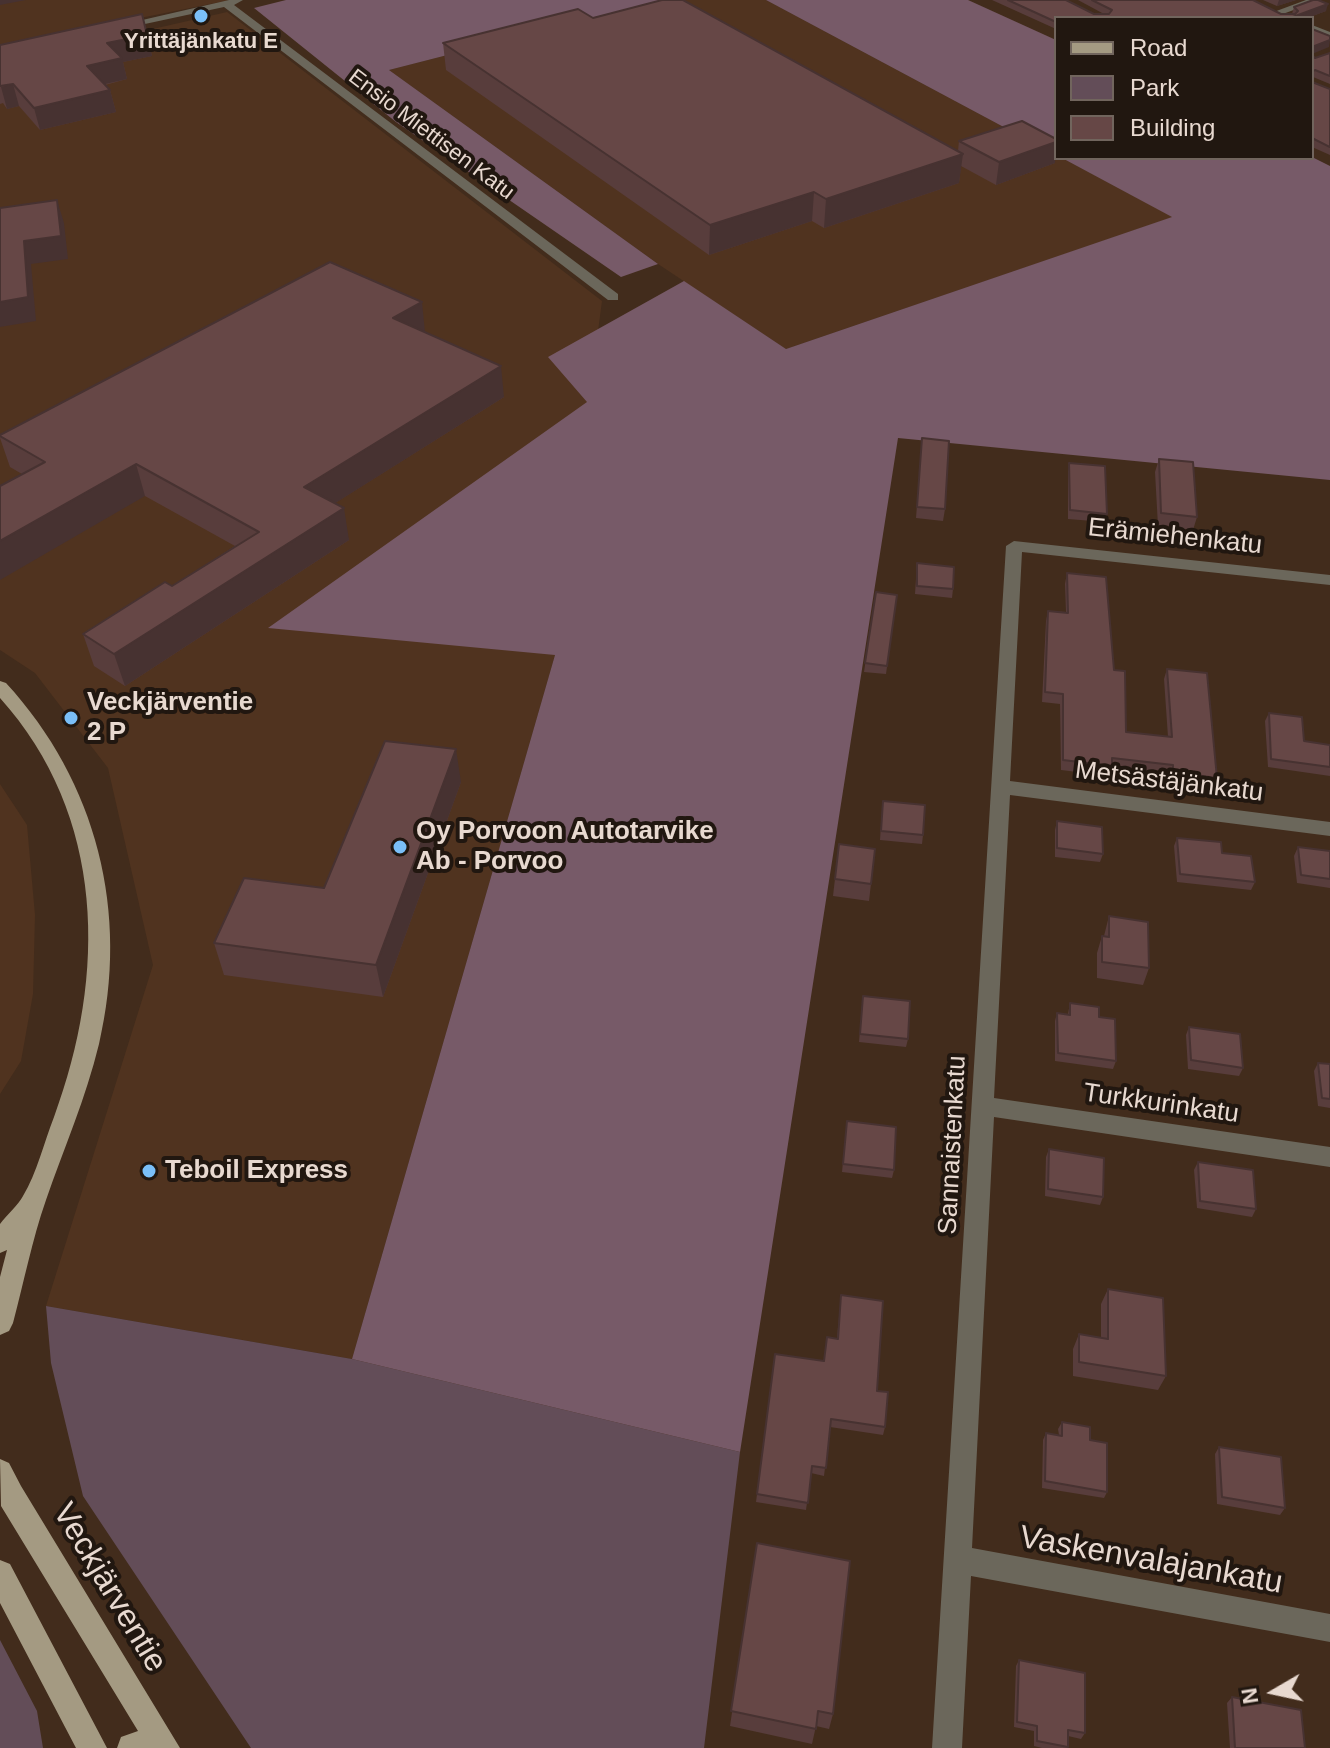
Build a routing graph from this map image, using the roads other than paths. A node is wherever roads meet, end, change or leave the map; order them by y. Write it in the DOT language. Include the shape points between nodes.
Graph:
graph roads {
  1 [pos="242,0"];
  2 [pos="226,4"];
  3 [pos="1312,4"];
  4 [pos="1283,16"];
  5 [pos="106,29"];
  6 [pos="613,297"];
  7 [pos="1014,546"];
  8 [pos="1330,580"];
  9 [pos="0,687"];
  10 [pos="1002,787"];
  11 [pos="1330,829"];
  12 [pos="983,1106"];
  13 [pos="1330,1157"];
  14 [pos="33,1202"];
  15 [pos="0,1242"];
  16 [pos="0,1323"];
  17 [pos="0,1472"];
  18 [pos="959,1560"];
  19 [pos="0,1574"];
  20 [pos="1330,1628"];
  21 [pos="153,1746"];
  22 [pos="92,1748"];
  23 [pos="947,1748"];
  1 -- 2 [label="street"];
  2 -- 5 [label="street"];
  2 -- 6 [label="street, Ensio Miettisen Katu"];
  3 -- 4 [label="street" via="1271,11"];
  7 -- 8 [label="street, Erämiehenkatu"];
  7 -- 10 [label="street, Sannaistenkatu"];
  9 -- 14 [label="main road" via="34,728 65,779 95,877 94,1018 77,1087"];
  10 -- 11 [label="street, Metsästäjänkatu"];
  10 -- 12 [label="street, Sannaistenkatu"];
  12 -- 13 [label="street, Turkkurinkatu"];
  12 -- 18 [label="street, Sannaistenkatu"];
  14 -- 15 [label="main road"];
  14 -- 16 [label="main road"];
  17 -- 21 [label="main road, Veckjärventie"];
  18 -- 20 [label="street, Vaskenvalajankatu"];
  18 -- 23 [label="street, Sannaistenkatu"];
  19 -- 22 [label="main road"];
}
